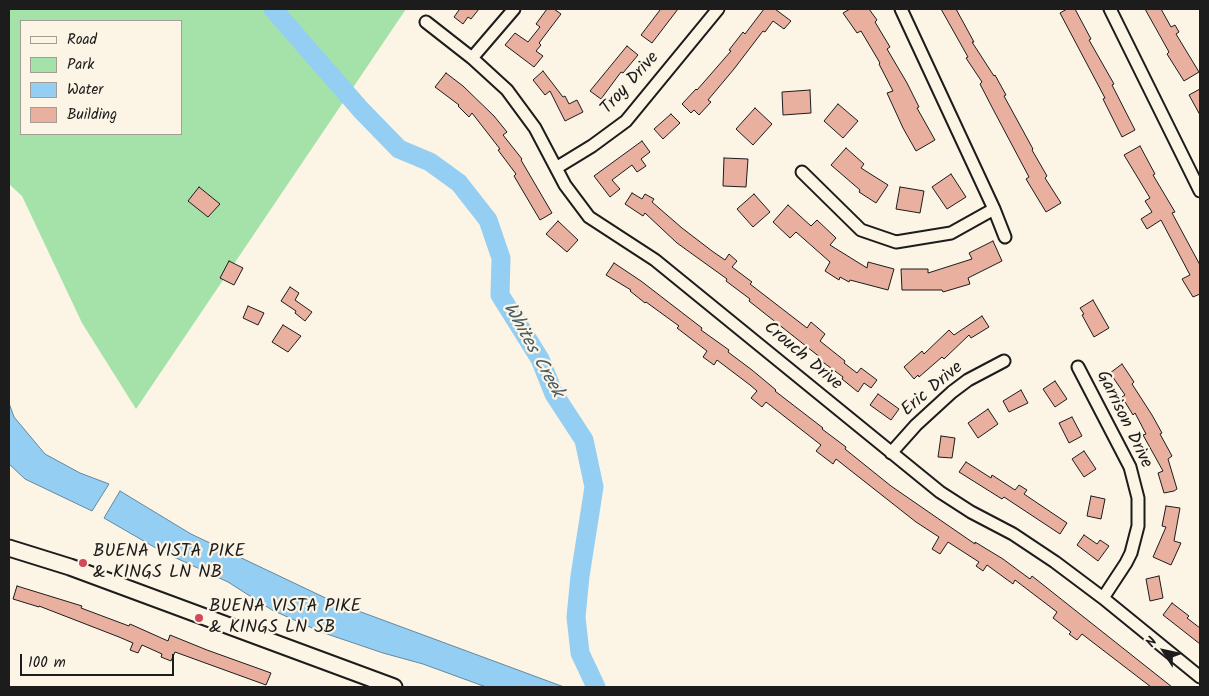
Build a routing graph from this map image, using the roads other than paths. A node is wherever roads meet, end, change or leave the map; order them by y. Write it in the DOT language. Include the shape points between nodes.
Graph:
graph roads {
  1 [pos="514,9"];
  2 [pos="718,9"];
  3 [pos="901,9"];
  4 [pos="1110,9"];
  5 [pos="426,22"];
  6 [pos="472,58"];
  7 [pos="556,168"];
  8 [pos="802,172"];
  9 [pos="1200,191"];
  10 [pos="994,209"];
  11 [pos="1005,237"];
  12 [pos="1004,361"];
  13 [pos="1078,367"];
  14 [pos="890,453"];
  15 [pos="9,548"];
  16 [pos="1103,598"];
  17 [pos="1200,678"];
  18 [pos="394,687"];
  1 -- 6 [label="street"];
  2 -- 7 [label="street, Troy Drive" via="626,121"];
  3 -- 10 [label="street"];
  4 -- 9 [label="street"];
  5 -- 6 [label="street, Crouch Drive"];
  6 -- 7 [label="street, Crouch Drive" via="519,105"];
  7 -- 14 [label="street, Crouch Drive" via="565,186 589,217 655,260"];
  8 -- 10 [label="street" via="861,230 896,242 951,233"];
  10 -- 11 [label="street"];
  12 -- 14 [label="street, Eric Drive" via="952,392"];
  13 -- 16 [label="street, Garrison Drive" via="1130,468 1138,498 1138,526 1130,553"];
  14 -- 16 [label="street, Crouch Drive" via="940,492 1031,546"];
  15 -- 18 [label="main road" via="70,567"];
  16 -- 17 [label="street, Crouch Drive"];
}
